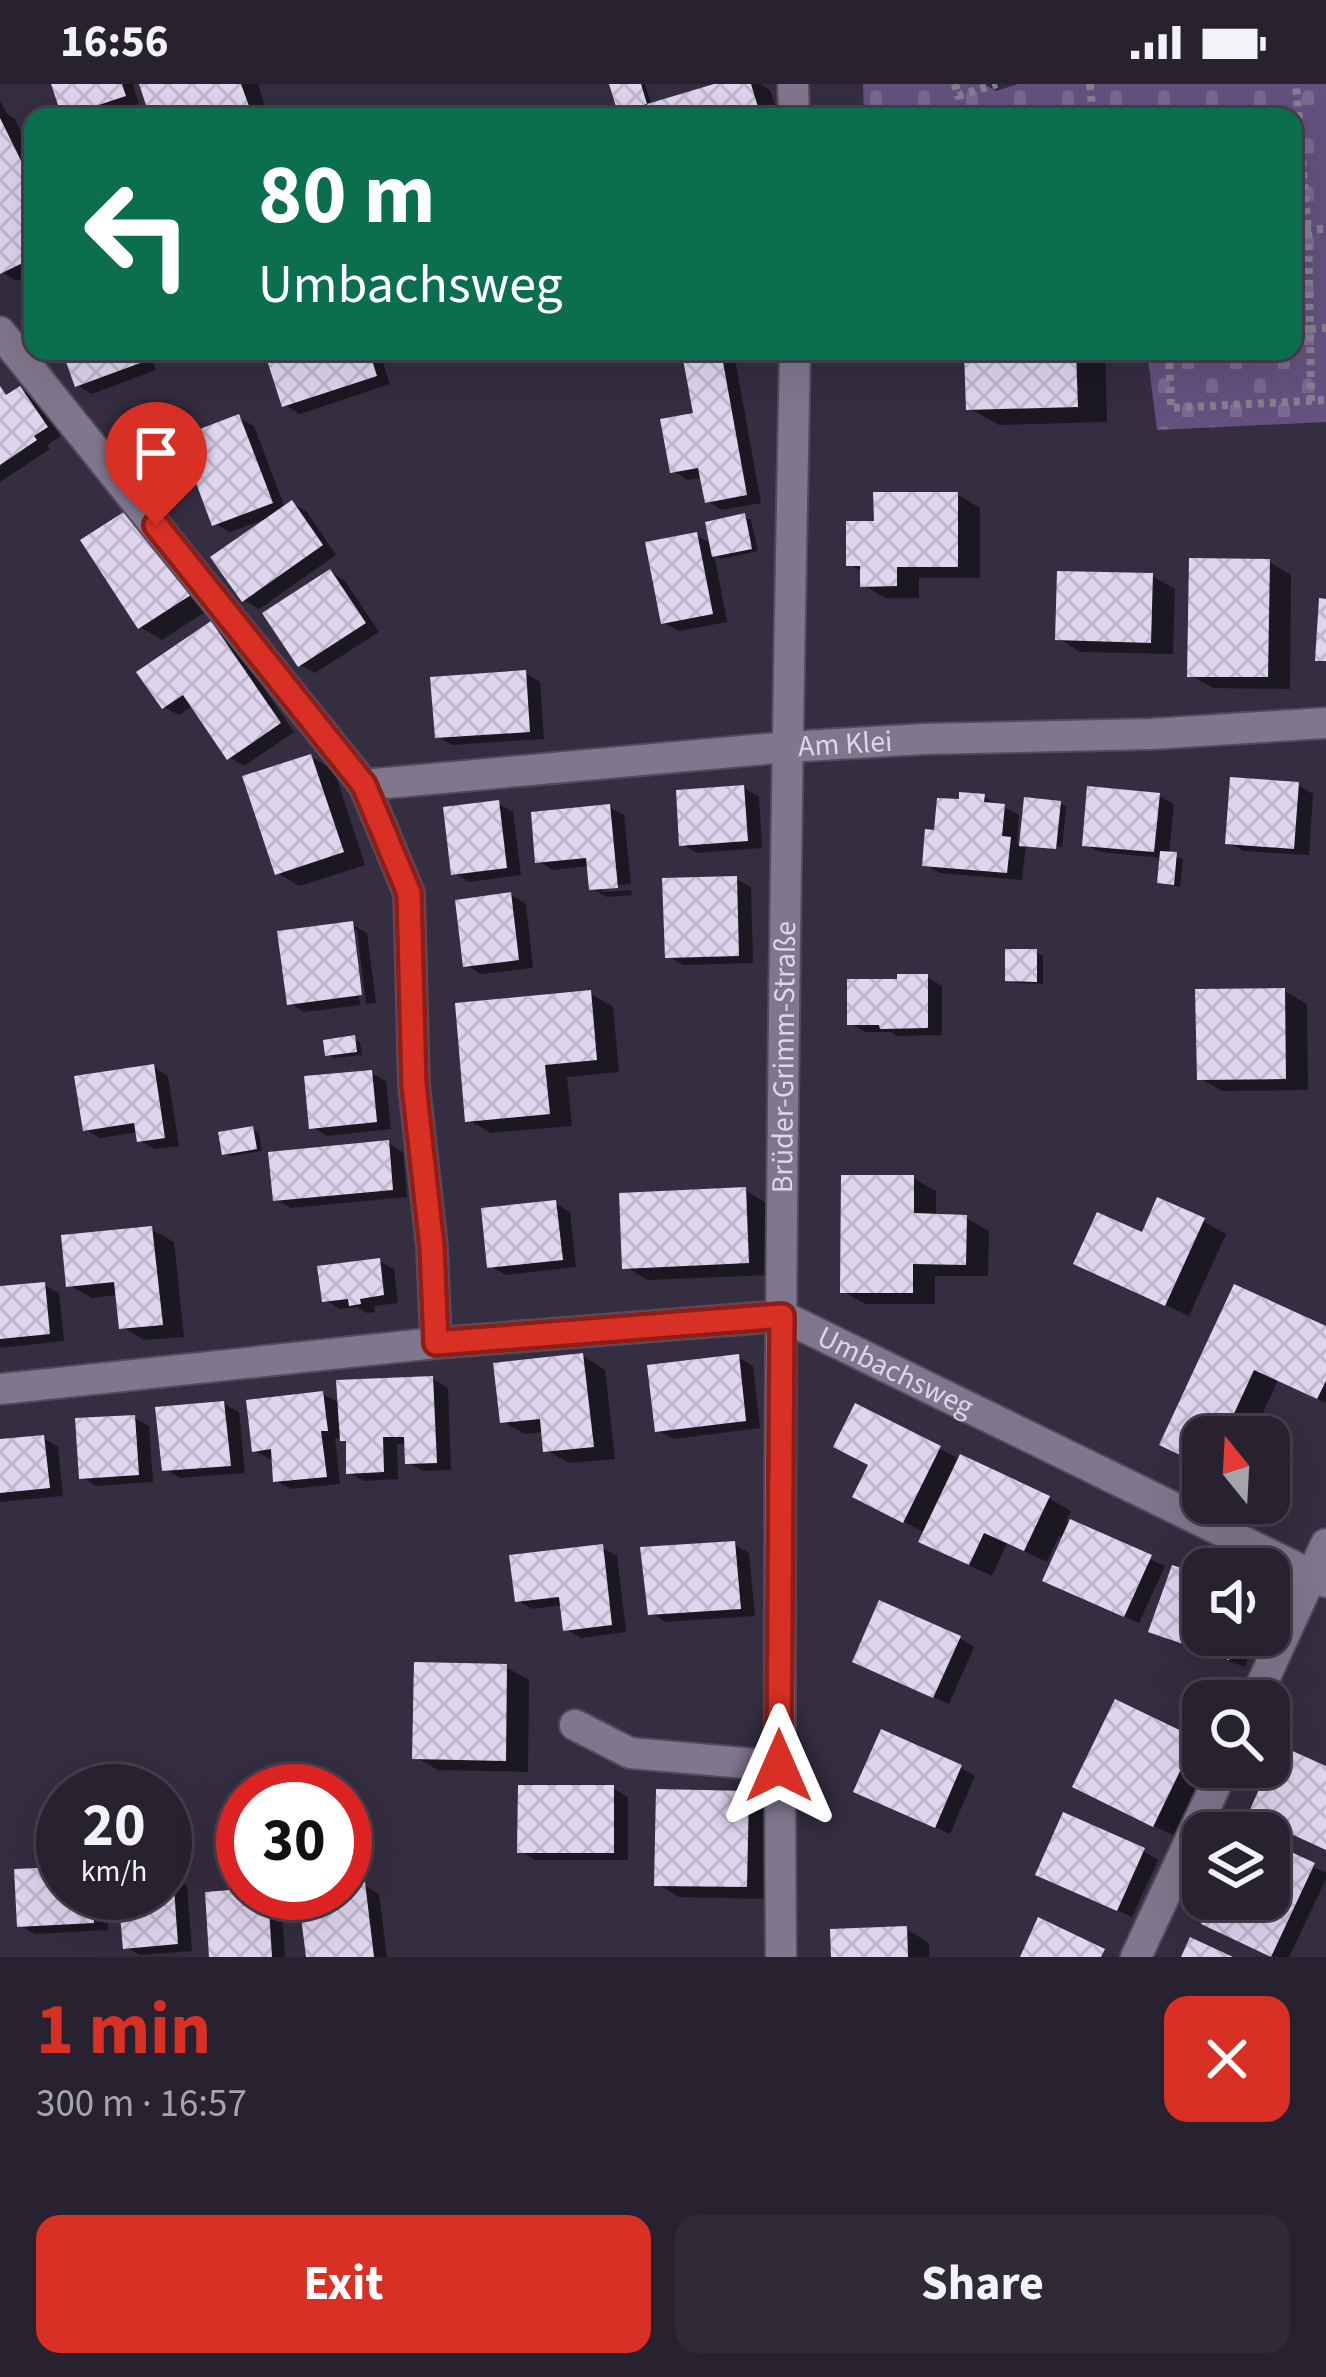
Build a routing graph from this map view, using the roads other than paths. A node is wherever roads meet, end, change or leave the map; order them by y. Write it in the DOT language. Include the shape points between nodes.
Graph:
graph roads {
  1 [pos="0,332"];
  2 [pos="795,360"];
  3 [pos="1326,723"];
  4 [pos="787,747"];
  5 [pos="364,785"];
  6 [pos="782,1316"];
  7 [pos="436,1343"];
  8 [pos="0,1389"];
  9 [pos="1326,1544"];
  10 [pos="1319,1579"];
  11 [pos="1265,1680"];
  12 [pos="575,1725"];
  13 [pos="779,1766"];
  14 [pos="1213,1788"];
  15 [pos="781,1957"];
  16 [pos="1136,1957"];
  1 -- 5 [label="street"];
  2 -- 4 [label="street, Brüder-Grimm-Straße"];
  3 -- 4 [label="street, Am Klei"];
  4 -- 5 [label="street, Am Klei"];
  4 -- 6 [label="street, Brüder-Grimm-Straße"];
  5 -- 7 [label="street" via="409,893 414,1085"];
  6 -- 7 [label="street, Umbachsweg"];
  6 -- 10 [label="street, Umbachsweg"];
  6 -- 13 [label="street, Brüder-Grimm-Straße"];
  7 -- 8 [label="street, Umbachsweg"];
  9 -- 10 [label="street"];
  10 -- 11 [label="street"];
  12 -- 13 [label="street" via="630,1753"];
  13 -- 15 [label="street, Brüder-Grimm-Straße"];
  14 -- 16 [label="street"];
}
